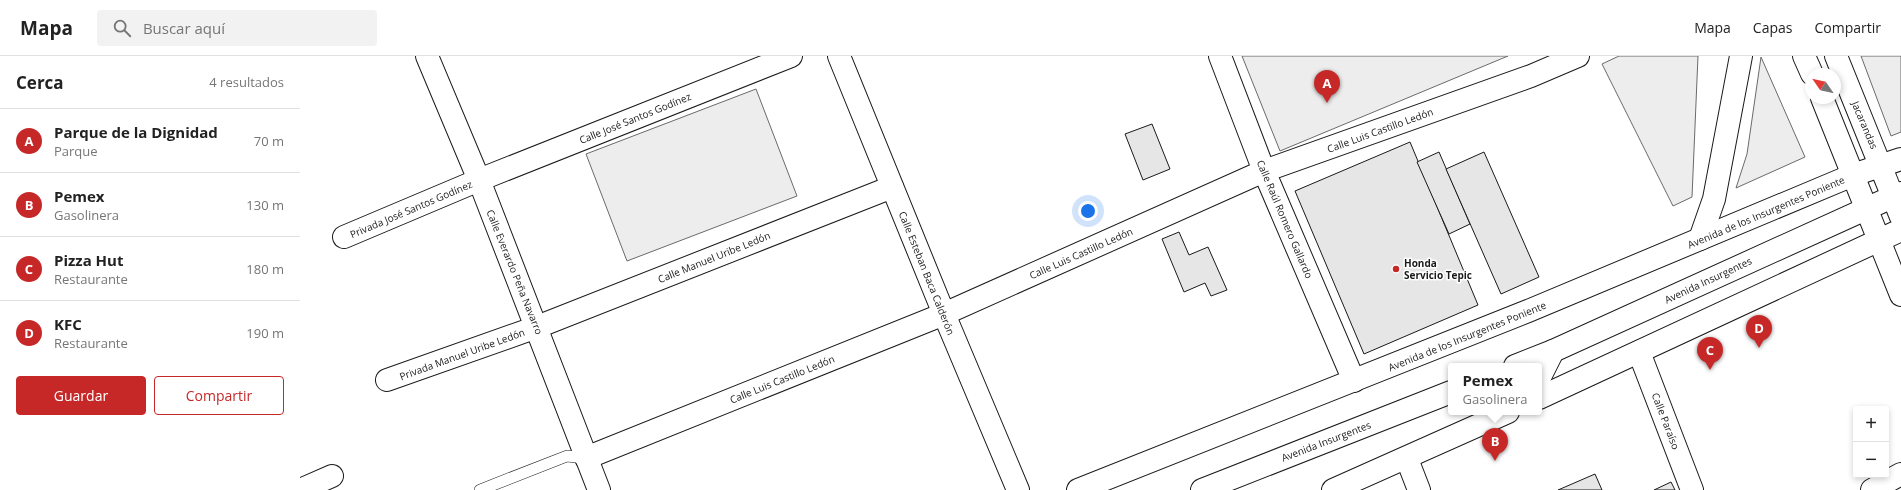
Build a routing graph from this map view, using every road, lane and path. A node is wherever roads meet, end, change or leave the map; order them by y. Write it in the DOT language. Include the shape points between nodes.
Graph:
graph roads {
  1 [pos="427,56"];
  2 [pos="791,56"];
  3 [pos="839,56"];
  4 [pos="1220,56"];
  5 [pos="1578,56"];
  6 [pos="1741,56"];
  7 [pos="1804,56"];
  8 [pos="1836,56"];
  9 [pos="1809,68"];
  10 [pos="1824,104"];
  11 [pos="1891,162"];
  12 [pos="1264,171"];
  13 [pos="1853,175"];
  14 [pos="479,180"];
  15 [pos="892,187"];
  16 [pos="1897,194"];
  17 [pos="1865,208"];
  18 [pos="1901,217"];
  19 [pos="1901,230"];
  20 [pos="344,237"];
  21 [pos="1700,239"];
  22 [pos="1879,240"];
  23 [pos="1901,295"];
  24 [pos="944,314"];
  25 [pos="537,327"];
  26 [pos="1553,351"];
  27 [pos="1640,352"];
  28 [pos="1523,363"];
  29 [pos="1542,372"];
  30 [pos="387,380"];
  31 [pos="1354,381"];
  32 [pos="1448,393"];
  33 [pos="1542,397"];
  34 [pos="1502,415"];
  35 [pos="586,458"];
  36 [pos="1407,459"];
  37 [pos="1901,474"];
  38 [pos="332,476"];
  39 [pos="300,490"];
  40 [pos="480,490"];
  41 [pos="600,490"];
  42 [pos="1018,490"];
  43 [pos="1078,490"];
  44 [pos="1202,490"];
  45 [pos="1333,490"];
  46 [pos="1419,490"];
  47 [pos="1692,490"];
  48 [pos="1872,490"];
  1 -- 14 [label="main road, Calle Everardo Peña Navarro"];
  2 -- 14 [label="main road, Calle José Santos Godínez"];
  3 -- 15 [label="main road, Calle Esteban Baca Calderón"];
  4 -- 12 [label="main road, Calle Raúl Romero Gallardo"];
  5 -- 12 [label="main road, Calle Luis Castillo Ledón" via="1531,76"];
  6 -- 21 [label="main road" via="1714,199"];
  7 -- 9 [label="main road"];
  8 -- 11 [label="main road, Jacarandas"];
  10 -- 13 [label="main road"];
  11 -- 13 [label="main road"];
  11 -- 16 [label="main road, Jacarandas"];
  12 -- 24 [label="main road, Calle Luis Castillo Ledón"];
  12 -- 31 [label="main road, Calle Raúl Romero Gallardo"];
  13 -- 17 [label="main road"];
  13 -- 21 [label="main road, Avenida de los Insurgentes Poniente"];
  14 -- 20 [label="main road, Privada José Santos Godínez"];
  14 -- 25 [label="main road, Calle Everardo Peña Navarro"];
  15 -- 24 [label="main road, Calle Esteban Baca Calderón"];
  15 -- 25 [label="main road, Calle Manuel Uribe Ledón"];
  16 -- 17 [label="main road, Avenida Insurgentes"];
  16 -- 18 [label="main road, Jacarandas"];
  17 -- 22 [label="main road"];
  17 -- 26 [label="main road, Avenida Insurgentes"];
  19 -- 22 [label="main road"];
  21 -- 31 [label="main road, Avenida de los Insurgentes Poniente"];
  22 -- 23 [label="main road"];
  22 -- 27 [label="main road"];
  24 -- 35 [label="main road, Calle Luis Castillo Ledón"];
  24 -- 42 [label="main road, Calle Esteban Baca Calderón"];
  25 -- 30 [label="main road, Privada Manuel Uribe Ledón"];
  25 -- 35 [label="main road, Calle Everardo Peña Navarro"];
  26 -- 28 [label="main road, Avenida Insurgentes"];
  26 -- 29 [label="main road"];
  27 -- 33 [label="main road"];
  27 -- 47 [label="main road, Calle Paraíso"];
  31 -- 43 [label="main road, Avenida de los Insurgentes Poniente"];
  32 -- 44 [label="main road, Avenida Insurgentes"];
  34 -- 36 [label="main road"];
  35 -- 40 [label="lane" via="567,456"];
  35 -- 41 [label="main road, Calle Everardo Peña Navarro"];
  36 -- 45 [label="main road"];
  36 -- 46 [label="main road"];
  37 -- 48 [label="main road"];
  38 -- 39 [label="main road"];
}
